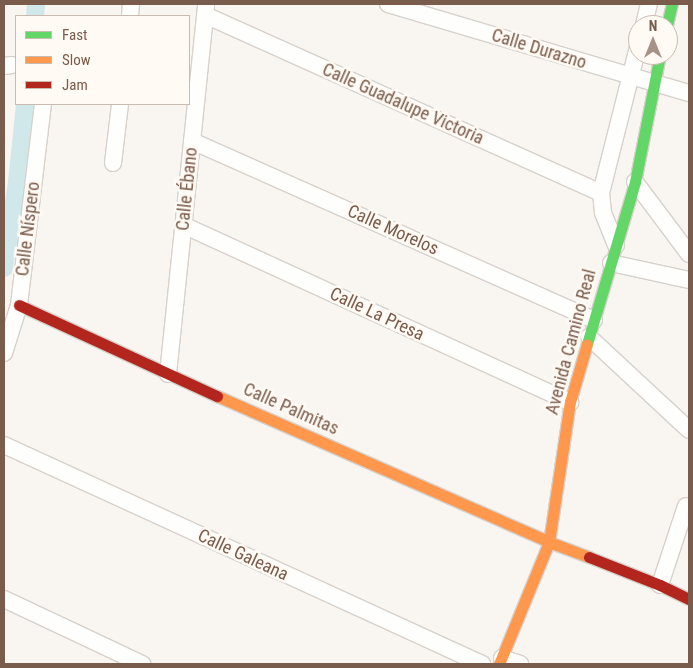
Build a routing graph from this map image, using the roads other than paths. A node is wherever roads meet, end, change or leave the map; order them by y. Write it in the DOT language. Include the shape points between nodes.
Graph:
graph roads {
  1 [pos="388,4"];
  2 [pos="206,9"];
  3 [pos="633,65"];
  4 [pos="658,65"];
  5 [pos="630,76"];
  6 [pos="653,83"];
  7 [pos="689,93"];
  8 [pos="43,105"];
  9 [pos="120,105"];
  10 [pos="192,141"];
  11 [pos="113,164"];
  12 [pos="635,182"];
  13 [pos="601,193"];
  14 [pos="183,225"];
  15 [pos="616,245"];
  16 [pos="689,254"];
  17 [pos="611,263"];
  18 [pos="689,280"];
  19 [pos="19,305"];
  20 [pos="594,320"];
  21 [pos="589,337"];
  22 [pos="4,350"];
  23 [pos="168,374"];
  24 [pos="570,402"];
  25 [pos="689,430"];
  26 [pos="4,445"];
  27 [pos="686,506"];
  28 [pos="549,542"];
  29 [pos="660,584"];
  30 [pos="689,599"];
  31 [pos="4,600"];
  32 [pos="501,661"];
  33 [pos="142,664"];
  34 [pos="482,664"];
  35 [pos="520,664"];
  1 -- 5 [label="street, Calle Durazno"];
  2 -- 10 [label="street, Calle Ébano"];
  2 -- 13 [label="street, Calle Guadalupe Victoria"];
  3 -- 5 [label="street"];
  4 -- 6 [label="street, Avenida Camino Real"];
  5 -- 6 [label="street, Calle Durazno"];
  5 -- 13 [label="street"];
  6 -- 7 [label="street, Calle Durazno"];
  6 -- 12 [label="street, Avenida Camino Real"];
  8 -- 19 [label="street, Calle Níspero"];
  9 -- 11 [label="street"];
  10 -- 14 [label="street, Calle Ébano"];
  10 -- 20 [label="street, Calle Morelos"];
  12 -- 15 [label="street, Avenida Camino Real"];
  12 -- 16 [label="street"];
  13 -- 15 [label="street" via="603,212"];
  14 -- 23 [label="street, Calle Ébano"];
  14 -- 24 [label="street, Calle La Presa"];
  15 -- 17 [label="street, Avenida Camino Real"];
  17 -- 18 [label="street"];
  17 -- 20 [label="street, Avenida Camino Real"];
  19 -- 22 [label="street, Calle Níspero"];
  19 -- 23 [label="street, Calle Palmitas"];
  20 -- 21 [label="street, Avenida Camino Real"];
  21 -- 24 [label="street, Avenida Camino Real"];
  21 -- 25 [label="street"];
  23 -- 28 [label="street, Calle Palmitas"];
  24 -- 28 [label="street, Avenida Camino Real"];
  26 -- 34 [label="street, Calle Galeana"];
  27 -- 29 [label="street"];
  28 -- 29 [label="street, Calle Palmitas"];
  28 -- 32 [label="street, Avenida Camino Real"];
  29 -- 30 [label="street, Calle Palmitas"];
  31 -- 33 [label="street"];
  32 -- 35 [label="street"];
}
